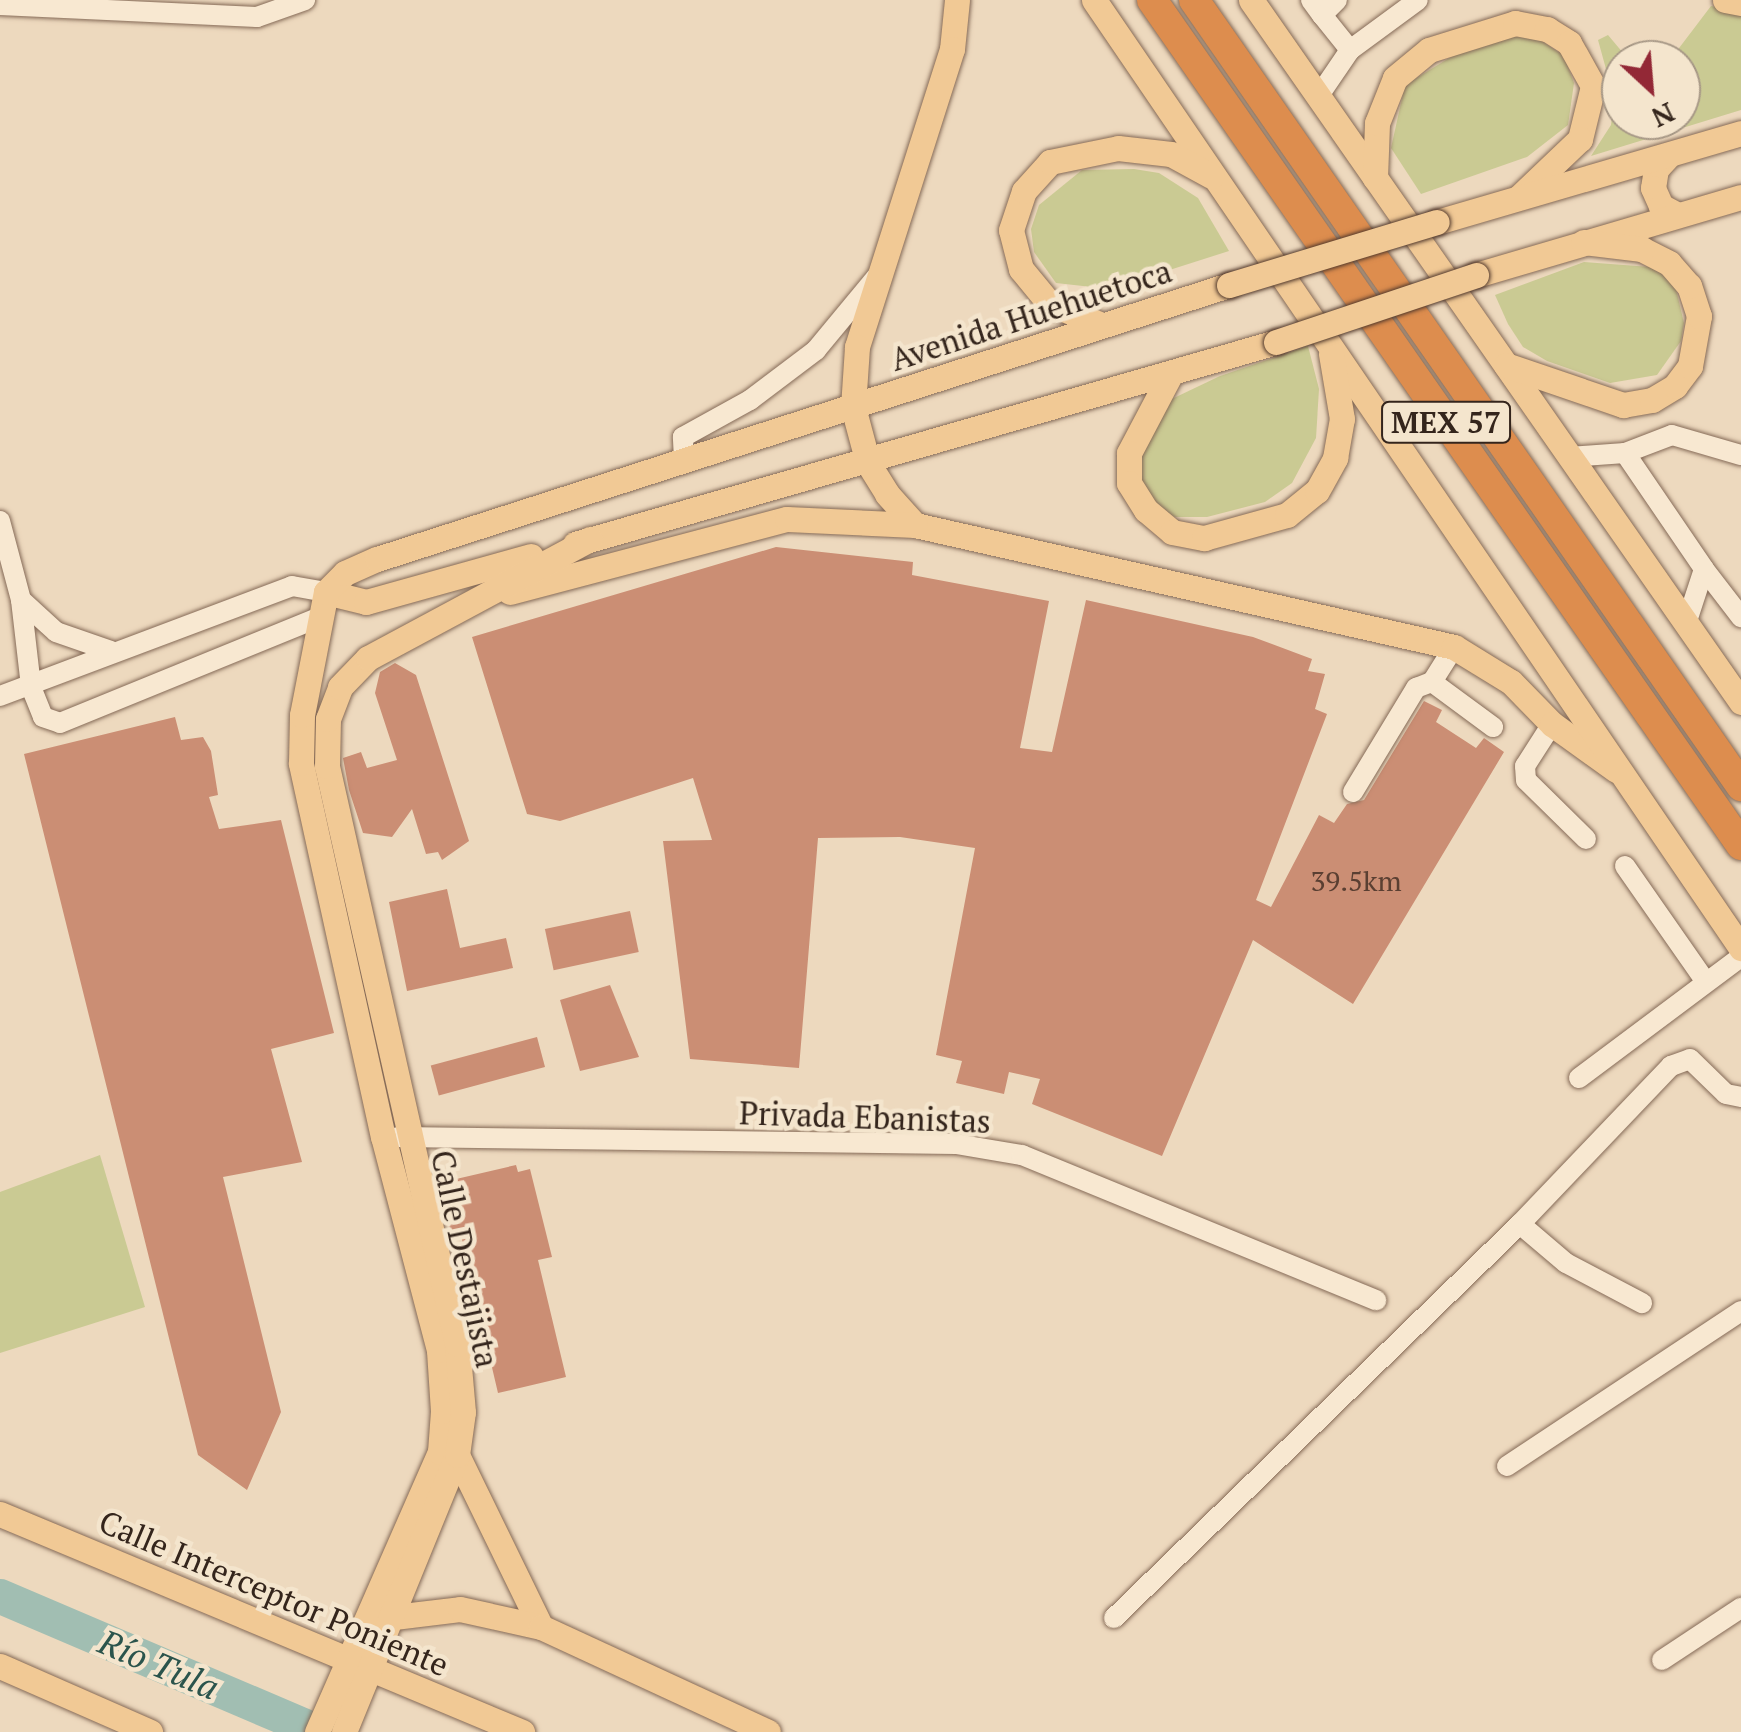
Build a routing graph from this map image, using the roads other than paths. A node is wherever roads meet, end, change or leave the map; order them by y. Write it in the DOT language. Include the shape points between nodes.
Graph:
graph roads {
  1 [pos="957,0"];
  2 [pos="1094,0"];
  3 [pos="1152,0"];
  4 [pos="1194,0"];
  5 [pos="1251,0"];
  6 [pos="1418,0"];
  7 [pos="1725,0"];
  8 [pos="303,1"];
  9 [pos="1741,3"];
  10 [pos="0,5"];
  11 [pos="1323,5"];
  12 [pos="1350,50"];
  13 [pos="1318,97"];
  14 [pos="1741,132"];
  15 [pos="1669,154"];
  16 [pos="1375,178"];
  17 [pos="1218,180"];
  18 [pos="1519,197"];
  19 [pos="1741,197"];
  20 [pos="1678,215"];
  21 [pos="1583,242"];
  22 [pos="879,274"];
  23 [pos="1102,325"];
  24 [pos="1330,344"];
  25 [pos="1506,365"];
  26 [pos="1169,377"];
  27 [pos="853,407"];
  28 [pos="1625,453"];
  29 [pos="1569,456"];
  30 [pos="1741,456"];
  31 [pos="684,458"];
  32 [pos="868,464"];
  33 [pos="0,521"];
  34 [pos="915,525"];
  35 [pos="590,539"];
  36 [pos="1704,569"];
  37 [pos="326,592"];
  38 [pos="21,600"];
  39 [pos="461,604"];
  40 [pos="1741,617"];
  41 [pos="316,618"];
  42 [pos="1686,624"];
  43 [pos="1454,647"];
  44 [pos="111,651"];
  45 [pos="1432,682"];
  46 [pos="32,686"];
  47 [pos="0,696"];
  48 [pos="1741,702"];
  49 [pos="1552,724"];
  50 [pos="1493,728"];
  51 [pos="1616,770"];
  52 [pos="1741,786"];
  53 [pos="1353,792"];
  54 [pos="1586,838"];
  55 [pos="1741,845"];
  56 [pos="1625,866"];
  57 [pos="1741,948"];
  58 [pos="1741,956"];
  59 [pos="1706,982"];
  60 [pos="1579,1078"];
  61 [pos="1741,1097"];
  62 [pos="394,1137"];
  63 [pos="1520,1224"];
  64 [pos="1376,1300"];
  65 [pos="1642,1303"];
  66 [pos="1741,1311"];
  67 [pos="449,1454"];
  68 [pos="1508,1466"];
  69 [pos="0,1514"];
  70 [pos="1741,1608"];
  71 [pos="383,1613"];
  72 [pos="1114,1618"];
  73 [pos="541,1628"];
  74 [pos="1662,1660"];
  75 [pos="0,1666"];
  76 [pos="355,1673"];
  77 [pos="150,1732"];
  78 [pos="318,1732"];
  79 [pos="344,1732"];
  80 [pos="522,1732"];
  81 [pos="768,1732"];
  1 -- 22 [label="main road" via="952,49"];
  2 -- 17 [label="main road"];
  3 -- 55 [label="highway, MEX 57"];
  4 -- 52 [label="highway, MEX 57"];
  5 -- 13 [label="main road"];
  6 -- 12 [label="street"];
  7 -- 9 [label="main road"];
  8 -- 10 [label="street" via="256,16"];
  11 -- 12 [label="street"];
  12 -- 13 [label="street"];
  13 -- 16 [label="main road"];
  14 -- 15 [label="main road, Avenida Huehuetoca"];
  15 -- 18 [label="main road, Avenida Huehuetoca"];
  15 -- 20 [label="main road" via="1656,169 1653,188 1662,206"];
  16 -- 18 [label="main road" via="1377,123 1395,78 1430,50 1515,23 1547,29 1568,43 1593,86 1580,139"];
  16 -- 25 [label="main road"];
  17 -- 23 [label="main road" via="1172,154 1118,148 1050,162 1024,191 1011,230 1021,269 1049,303"];
  17 -- 24 [label="main road"];
  18 -- 23 [label="main road, Avenida Huehuetoca, bridge"];
  19 -- 20 [label="main road"];
  20 -- 21 [label="main road"];
  21 -- 25 [label="main road" via="1642,249 1669,263 1689,286 1699,316 1690,366 1652,400 1623,405"];
  21 -- 26 [label="main road, bridge"];
  22 -- 27 [label="main road" via="857,347"];
  22 -- 31 [label="street" via="816,350 750,400 683,436"];
  23 -- 27 [label="main road, Avenida Huehuetoca"];
  24 -- 26 [label="main road" via="1342,419 1335,458 1317,492 1287,515 1204,538 1172,532 1146,510 1129,482 1129,453"];
  24 -- 51 [label="main road"];
  25 -- 29 [label="main road"];
  26 -- 32 [label="main road"];
  27 -- 31 [label="main road, Avenida Huehuetoca"];
  27 -- 32 [label="main road"];
  28 -- 29 [label="street"];
  28 -- 30 [label="street" via="1672,435"];
  28 -- 36 [label="street"];
  29 -- 42 [label="main road"];
  31 -- 37 [label="main road, Avenida Huehuetoca" via="345,574"];
  32 -- 34 [label="main road"];
  32 -- 35 [label="main road"];
  33 -- 38 [label="street"];
  34 -- 39 [label="main road" via="787,518"];
  34 -- 43 [label="main road"];
  35 -- 37 [label="main road" via="392,597 346,601"];
  35 -- 39 [label="main road"];
  36 -- 40 [label="street"];
  36 -- 42 [label="street"];
  37 -- 41 [label="main road"];
  37 -- 44 [label="street" via="292,586"];
  38 -- 44 [label="street" via="56,632"];
  38 -- 46 [label="street"];
  39 -- 62 [label="main road" via="368,658 340,687 328,719 327,766"];
  41 -- 46 [label="street" via="78,720 44,718"];
  41 -- 62 [label="main road" via="301,763"];
  42 -- 48 [label="main road"];
  43 -- 45 [label="street"];
  43 -- 49 [label="main road" via="1511,682"];
  44 -- 46 [label="street"];
  45 -- 50 [label="street"];
  45 -- 53 [label="street" via="1416,688"];
  46 -- 47 [label="street"];
  49 -- 51 [label="main road"];
  49 -- 54 [label="street" via="1525,766 1526,780"];
  51 -- 57 [label="main road"];
  56 -- 59 [label="street"];
  58 -- 59 [label="street"];
  59 -- 60 [label="street"];
  61 -- 63 [label="street" via="1726,1094 1690,1059 1671,1066"];
  62 -- 64 [label="street, Privada Ebanistas" via="956,1144 1022,1155"];
  62 -- 67 [label="main road, Calle Destajista" via="438,1350"];
  63 -- 65 [label="street" via="1566,1264"];
  63 -- 72 [label="street"];
  66 -- 68 [label="street"];
  67 -- 71 [label="main road, Calle Destajista"];
  67 -- 73 [label="main road, Calle Destajista"];
  69 -- 76 [label="main road, Calle Interceptor Poniente"];
  70 -- 74 [label="street"];
  71 -- 73 [label="main road" via="460,1609"];
  71 -- 76 [label="main road, Calle Destajista"];
  73 -- 81 [label="main road"];
  75 -- 77 [label="main road"];
  76 -- 78 [label="main road"];
  76 -- 79 [label="main road"];
  76 -- 80 [label="main road, Calle Interceptor Poniente"];
}
